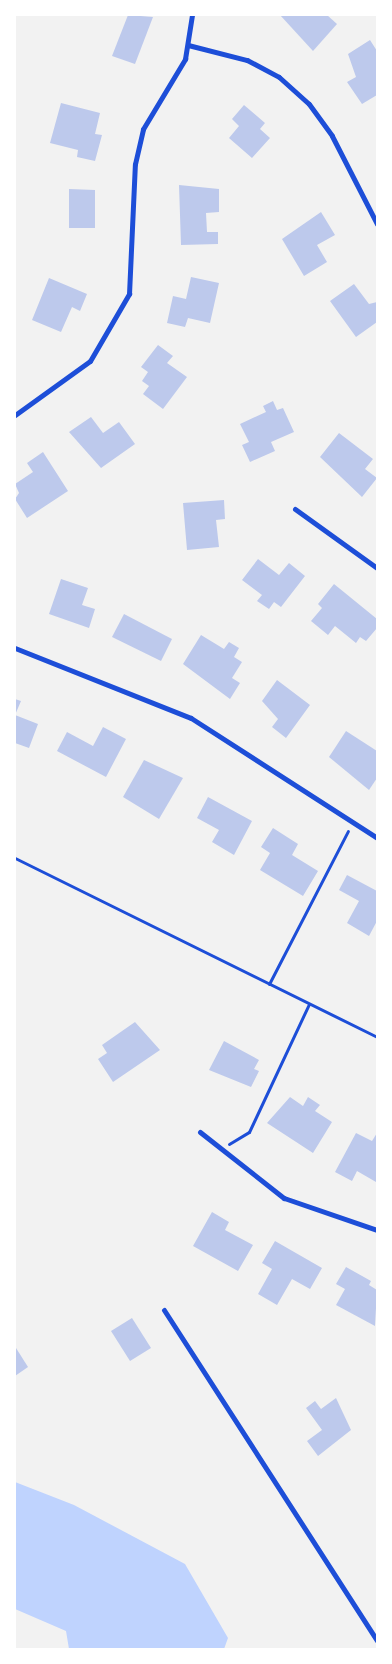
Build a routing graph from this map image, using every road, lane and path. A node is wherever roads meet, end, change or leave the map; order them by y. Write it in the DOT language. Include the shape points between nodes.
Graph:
graph roads {
  1 [pos="192,15"];
  2 [pos="188,45"];
  3 [pos="377,224"];
  4 [pos="15,415"];
  5 [pos="294,509"];
  6 [pos="377,568"];
  7 [pos="15,648"];
  8 [pos="351,824"];
  9 [pos="377,838"];
  10 [pos="15,858"];
  11 [pos="269,984"];
  12 [pos="310,1004"];
  13 [pos="377,1037"];
  14 [pos="200,1132"];
  15 [pos="220,1150"];
  16 [pos="377,1230"];
  17 [pos="164,1310"];
  18 [pos="377,1640"];
  1 -- 2 [label="street"];
  2 -- 3 [label="street" via="246,60 279,77 309,104 332,136"];
  2 -- 4 [label="street" via="185,59 142,129 134,164 129,294 90,361"];
  5 -- 6 [label="street"];
  7 -- 8 [label="street" via="191,718"];
  8 -- 9 [label="street"];
  8 -- 11 [label="path"];
  10 -- 11 [label="path"];
  11 -- 12 [label="path"];
  12 -- 13 [label="path"];
  12 -- 15 [label="path" via="248,1132"];
  14 -- 15 [label="street"];
  15 -- 16 [label="street" via="284,1198"];
  17 -- 18 [label="street"];
}
